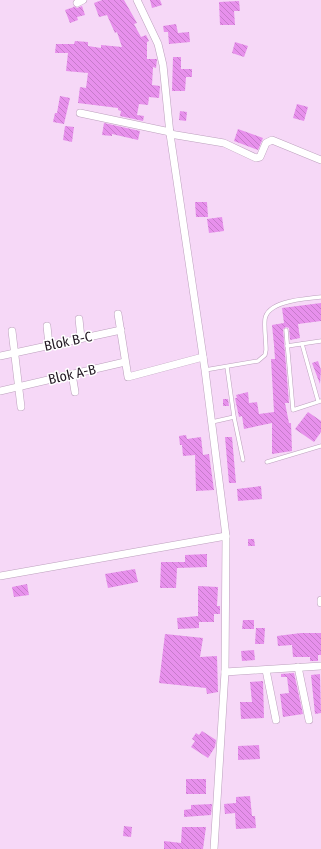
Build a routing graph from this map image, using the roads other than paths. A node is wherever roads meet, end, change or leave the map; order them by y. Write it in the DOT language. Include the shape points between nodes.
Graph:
graph roads {
  1 [pos="137,0"];
  2 [pos="80,112"];
  3 [pos="170,133"];
  4 [pos="321,160"];
  5 [pos="321,298"];
  6 [pos="118,314"];
  7 [pos="79,319"];
  8 [pos="47,326"];
  9 [pos="121,330"];
  10 [pos="286,330"];
  11 [pos="12,331"];
  12 [pos="81,338"];
  13 [pos="321,341"];
  14 [pos="302,344"];
  15 [pos="49,345"];
  16 [pos="287,346"];
  17 [pos="15,352"];
  18 [pos="0,356"];
  19 [pos="203,357"];
  20 [pos="125,362"];
  21 [pos="227,367"];
  22 [pos="205,370"];
  23 [pos="72,374"];
  24 [pos="19,387"];
  25 [pos="0,391"];
  26 [pos="75,392"];
  27 [pos="320,401"];
  28 [pos="21,407"];
  29 [pos="234,417"];
  30 [pos="212,422"];
  31 [pos="321,446"];
  32 [pos="243,460"];
  33 [pos="268,462"];
  34 [pos="226,536"];
  35 [pos="0,576"];
  36 [pos="321,666"];
  37 [pos="298,667"];
  38 [pos="266,670"];
  39 [pos="225,672"];
  40 [pos="276,720"];
  41 [pos="309,720"];
  42 [pos="214,849"];
  1 -- 3 [label="street" via="158,44 163,65"];
  2 -- 3 [label="street"];
  3 -- 4 [label="street" via="224,143 256,158 260,157 266,143 272,140"];
  3 -- 19 [label="street"];
  5 -- 21 [label="lane" via="282,303 273,308 265,318 265,354 258,362"];
  6 -- 9 [label="street"];
  7 -- 12 [label="street"];
  8 -- 15 [label="street"];
  9 -- 12 [label="street, Blok B-C"];
  9 -- 20 [label="street"];
  10 -- 16 [label="lane"];
  11 -- 17 [label="street"];
  12 -- 15 [label="street, Blok B-C"];
  13 -- 14 [label="lane"];
  14 -- 16 [label="lane"];
  14 -- 27 [label="lane"];
  15 -- 17 [label="street, Blok B-C"];
  16 -- 27 [label="lane" via="293,410"];
  17 -- 18 [label="street, Blok B-C"];
  17 -- 24 [label="street"];
  19 -- 20 [label="street" via="128,377"];
  19 -- 22 [label="street"];
  20 -- 23 [label="street, Blok A-B"];
  21 -- 22 [label="lane"];
  21 -- 29 [label="lane"];
  22 -- 30 [label="street"];
  23 -- 24 [label="street, Blok A-B"];
  23 -- 26 [label="street"];
  24 -- 25 [label="street, Blok A-B"];
  24 -- 28 [label="street"];
  29 -- 30 [label="lane"];
  29 -- 32 [label="lane"];
  30 -- 34 [label="street"];
  31 -- 33 [label="lane"];
  34 -- 35 [label="street"];
  34 -- 39 [label="street"];
  36 -- 37 [label="street"];
  37 -- 38 [label="street"];
  37 -- 41 [label="street"];
  38 -- 39 [label="street"];
  38 -- 40 [label="street"];
  39 -- 42 [label="street"];
}
